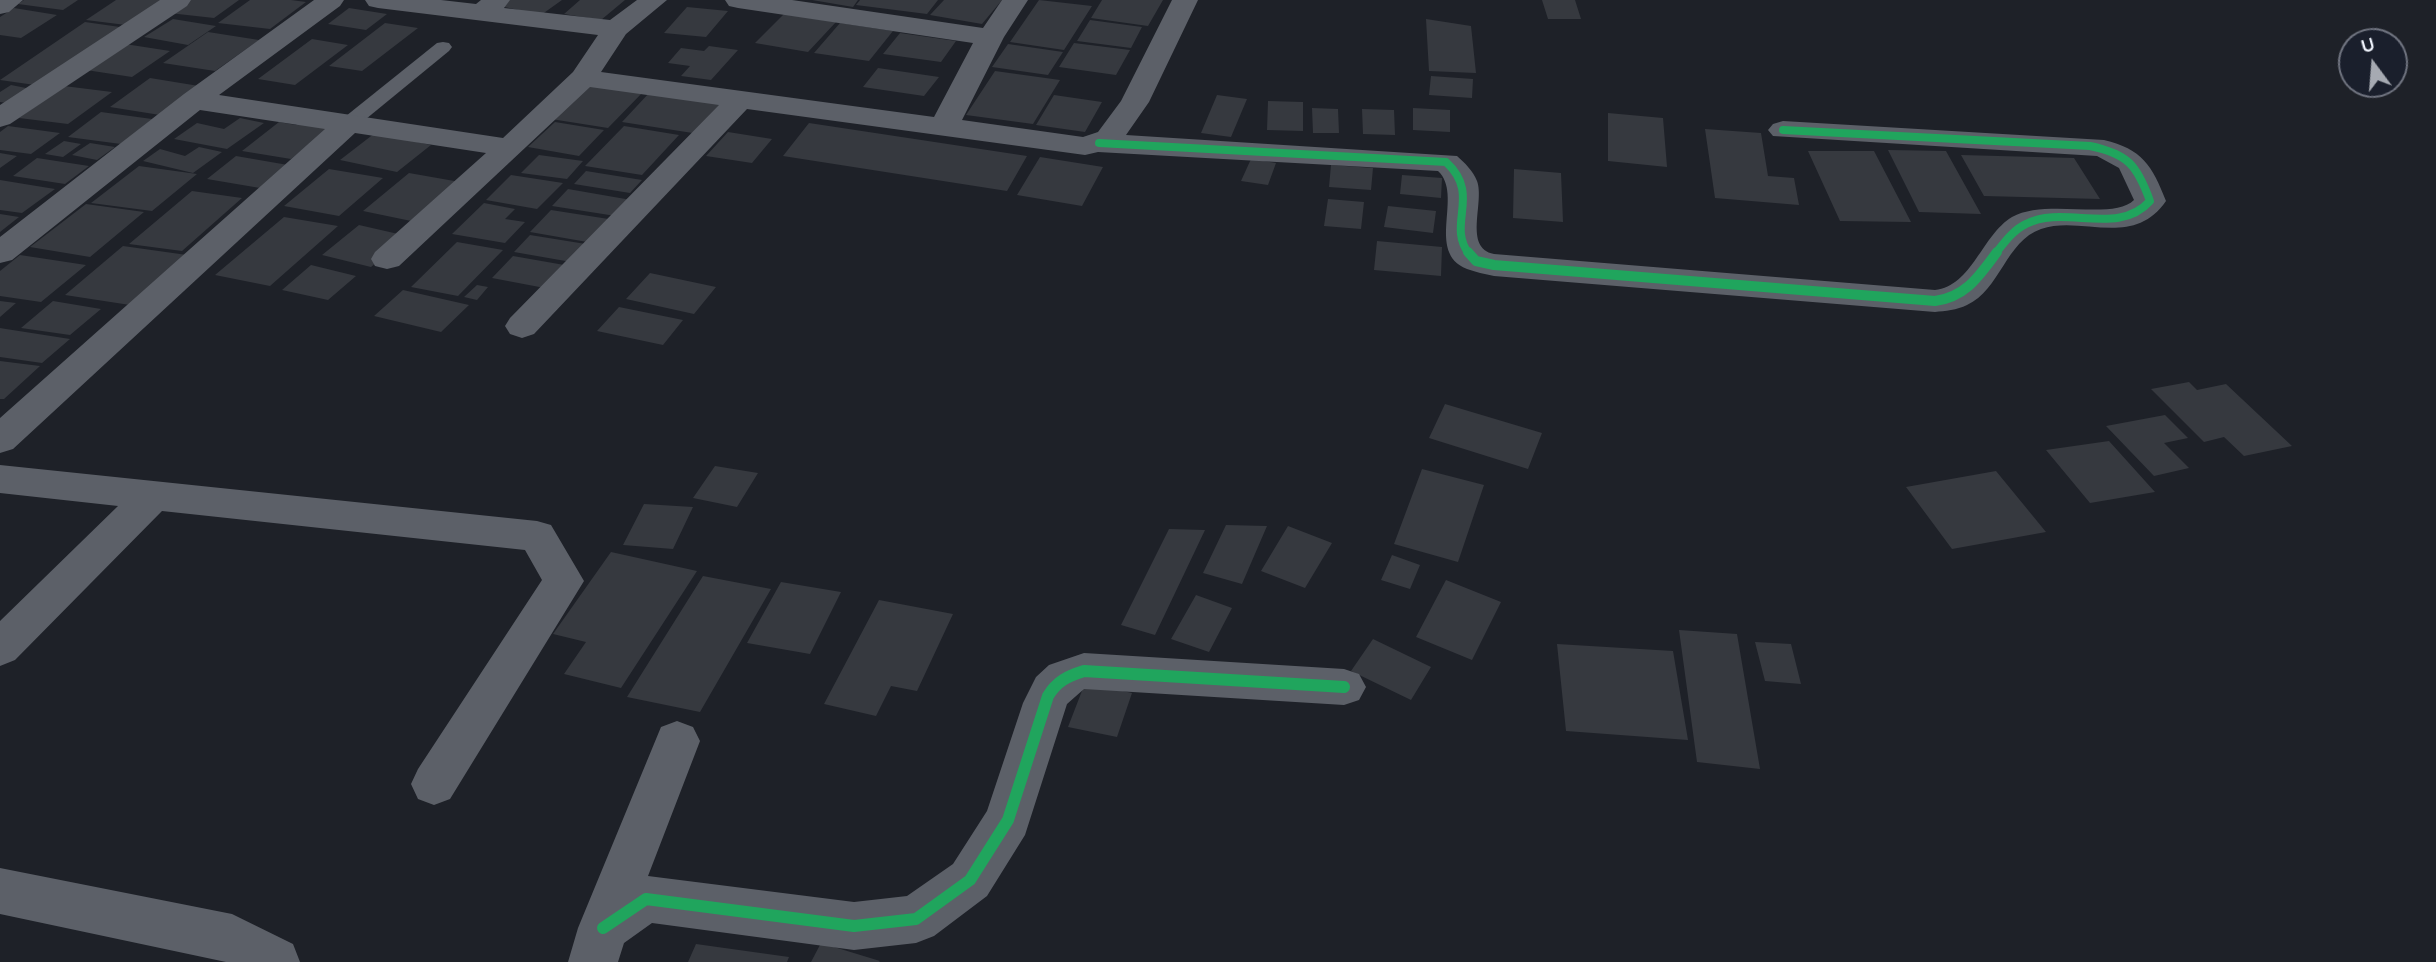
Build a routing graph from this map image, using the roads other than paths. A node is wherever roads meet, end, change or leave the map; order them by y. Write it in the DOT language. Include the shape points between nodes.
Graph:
graph roads {
  1 [pos="10,0"];
  2 [pos="178,0"];
  3 [pos="331,0"];
  4 [pos="378,0"];
  5 [pos="654,0"];
  6 [pos="738,0"];
  7 [pos="1015,0"];
  8 [pos="1185,0"];
  9 [pos="0,6"];
  10 [pos="490,7"];
  11 [pos="616,29"];
  12 [pos="990,37"];
  13 [pos="443,47"];
  14 [pos="583,78"];
  15 [pos="194,100"];
  16 [pos="739,101"];
  17 [pos="0,118"];
  18 [pos="348,124"];
  19 [pos="944,125"];
  20 [pos="1783,130"];
  21 [pos="1099,143"];
  22 [pos="510,148"];
  23 [pos="0,253"];
  24 [pos="387,259"];
  25 [pos="522,326"];
  26 [pos="0,439"];
  27 [pos="0,479"];
  28 [pos="154,495"];
  29 [pos="0,648"];
  30 [pos="1345,687"];
  31 [pos="677,741"];
  32 [pos="434,784"];
  33 [pos="0,891"];
  34 [pos="598,945"];
  35 [pos="275,962"];
  1 -- 9 [label="street"];
  2 -- 17 [label="street"];
  3 -- 15 [label="street"];
  4 -- 10 [label="street"];
  5 -- 11 [label="street"];
  6 -- 12 [label="street"];
  7 -- 12 [label="street"];
  8 -- 21 [label="street" via="1135,102 1109,138"];
  10 -- 11 [label="street"];
  11 -- 14 [label="street"];
  12 -- 19 [label="street"];
  13 -- 18 [label="lane"];
  14 -- 16 [label="street"];
  14 -- 22 [label="street"];
  15 -- 18 [label="street"];
  15 -- 23 [label="street"];
  16 -- 19 [label="street"];
  16 -- 25 [label="street"];
  18 -- 22 [label="street"];
  18 -- 26 [label="street"];
  19 -- 21 [label="street" via="1085,146"];
  20 -- 21 [label="street" via="2112,150 2135,167 2150,201 2145,211 2131,217 2038,218 2022,225 1967,289 1953,298 1935,301 1494,265 1476,261 1463,244 1464,180 1446,162"];
  22 -- 24 [label="street"];
  27 -- 28 [label="street"];
  28 -- 29 [label="street"];
  28 -- 32 [label="street" via="537,536 563,581"];
  30 -- 34 [label="street" via="1084,671 1069,675 1052,686 1008,820 970,880 916,919 854,926 646,899"];
  31 -- 34 [label="street"];
  33 -- 35 [label="street" via="232,939"];
}
